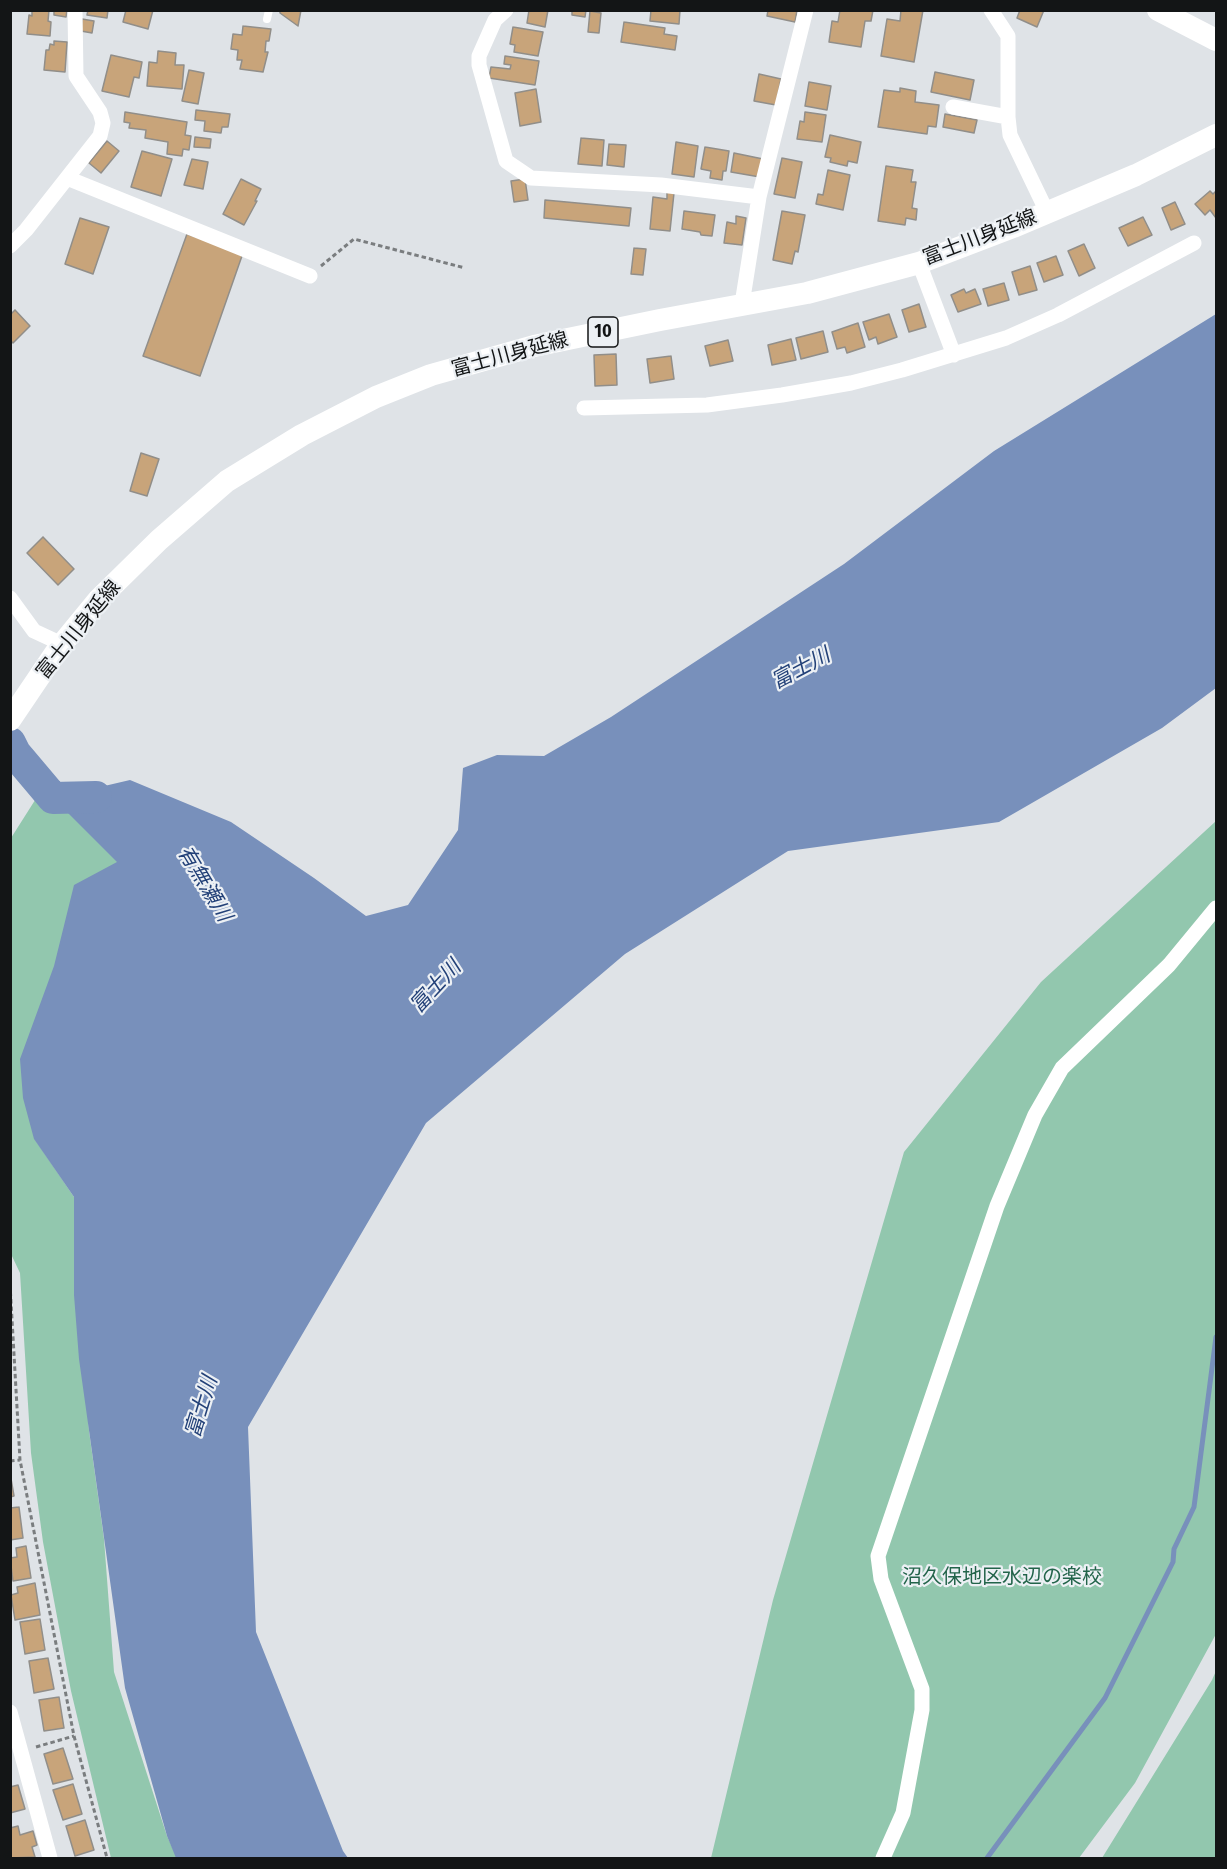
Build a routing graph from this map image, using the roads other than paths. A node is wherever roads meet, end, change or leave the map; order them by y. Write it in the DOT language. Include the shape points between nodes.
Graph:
graph roads {
  1 [pos="75,10"];
  2 [pos="269,10"];
  3 [pos="506,10"];
  4 [pos="806,10"];
  5 [pos="991,10"];
  6 [pos="1158,10"];
  7 [pos="1182,15"];
  8 [pos="267,19"];
  9 [pos="1216,40"];
  10 [pos="953,107"];
  11 [pos="1008,117"];
  12 [pos="1216,135"];
  13 [pos="67,178"];
  14 [pos="759,197"];
  15 [pos="1047,212"];
  16 [pos="1194,243"];
  17 [pos="10,246"];
  18 [pos="919,263"];
  19 [pos="310,276"];
  20 [pos="742,304"];
  21 [pos="954,355"];
  22 [pos="584,408"];
  23 [pos="10,598"];
  24 [pos="60,647"];
  25 [pos="10,720"];
  26 [pos="1216,908"];
  27 [pos="10,1712"];
  28 [pos="50,1858"];
  29 [pos="883,1858"];
  1 -- 13 [label="street" via="76,76 103,123 100,136"];
  2 -- 8 [label="lane"];
  3 -- 14 [label="street" via="495,20 479,56 506,161 531,178 661,184"];
  4 -- 14 [label="street"];
  5 -- 11 [label="street" via="1008,36"];
  6 -- 7 [label="main road"];
  7 -- 9 [label="main road"];
  10 -- 11 [label="street"];
  11 -- 15 [label="street" via="1010,135"];
  12 -- 15 [label="main road, 富士川身延線 / 10" via="1136,175"];
  13 -- 17 [label="street"];
  13 -- 19 [label="street"];
  14 -- 20 [label="street"];
  15 -- 18 [label="main road, 富士川身延線 / 10"];
  16 -- 21 [label="street" via="1058,315"];
  18 -- 20 [label="main road, 富士川身延線 / 10" via="807,293"];
  18 -- 21 [label="street"];
  20 -- 24 [label="main road, 富士川身延線 / 10" via="534,346 431,375 376,397 302,435 227,481 99,599"];
  21 -- 22 [label="street" via="851,383 782,395 707,405"];
  23 -- 24 [label="street" via="34,631"];
  24 -- 25 [label="main road, 富士川身延線 / 10"];
  26 -- 29 [label="street" via="1169,965 1062,1068 1035,1115 997,1206 878,1556 881,1579 922,1689 922,1710 903,1813"];
  27 -- 28 [label="street"];
}
